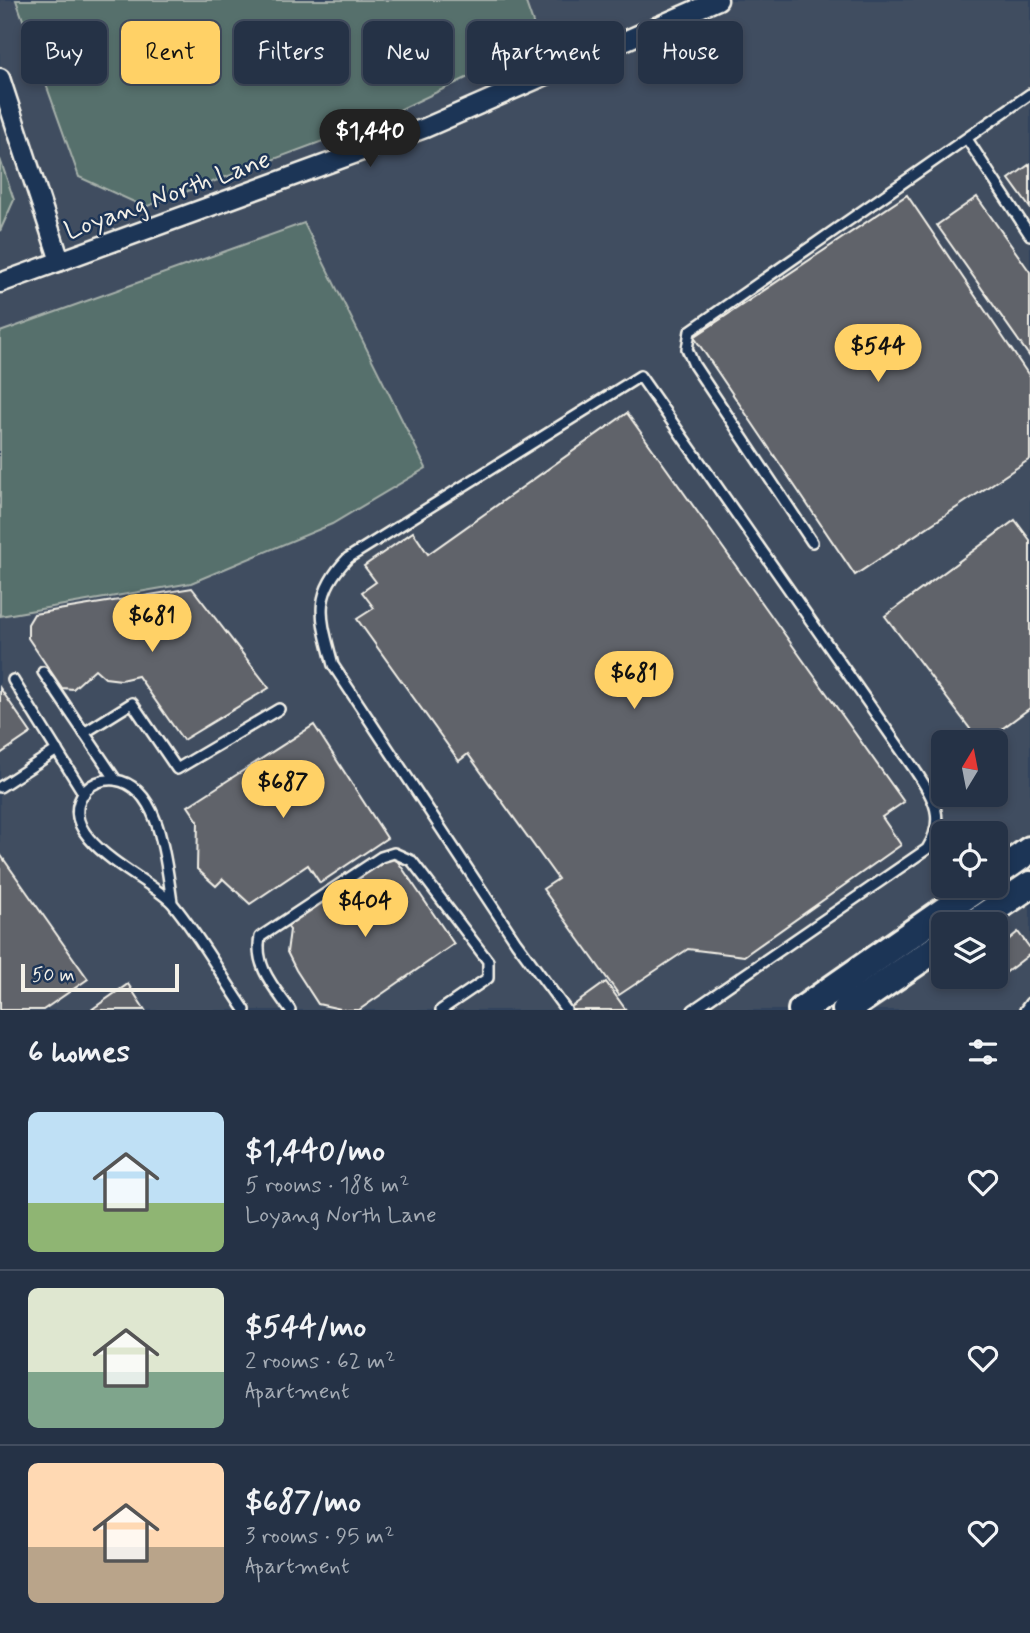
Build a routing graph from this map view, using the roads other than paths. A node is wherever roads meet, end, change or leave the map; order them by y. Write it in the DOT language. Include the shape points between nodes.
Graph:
graph roads {
  1 [pos="718,0"];
  2 [pos="0,78"];
  3 [pos="1030,94"];
  4 [pos="967,139"];
  5 [pos="1030,235"];
  6 [pos="60,261"];
  7 [pos="0,283"];
  8 [pos="812,542"];
  9 [pos="43,672"];
  10 [pos="13,680"];
  11 [pos="279,709"];
  12 [pos="84,733"];
  13 [pos="57,750"];
  14 [pos="116,780"];
  15 [pos="0,787"];
  16 [pos="84,794"];
  17 [pos="1030,850"];
  18 [pos="1008,866"];
  19 [pos="1030,884"];
  20 [pos="967,898"];
  21 [pos="172,902"];
  22 [pos="989,912"];
  23 [pos="931,952"];
  24 [pos="857,999"];
  25 [pos="1030,1003"];
  26 [pos="245,1010"];
  27 [pos="290,1010"];
  28 [pos="441,1010"];
  29 [pos="566,1010"];
  30 [pos="693,1010"];
  31 [pos="802,1010"];
  32 [pos="1025,1010"];
  1 -- 6 [label="street, Loyang North Lane" via="425,128"];
  2 -- 6 [label="street, Loyang North Lane"];
  3 -- 4 [label="lane"];
  4 -- 5 [label="lane"];
  4 -- 8 [label="lane" via="690,331 687,349 694,365"];
  6 -- 7 [label="street, Loyang North Lane"];
  9 -- 12 [label="lane"];
  10 -- 13 [label="lane"];
  11 -- 12 [label="lane" via="177,769 132,703"];
  12 -- 14 [label="lane"];
  13 -- 15 [label="lane"];
  13 -- 16 [label="lane"];
  14 -- 16 [label="lane" via="92,783"];
  14 -- 21 [label="lane" via="128,782 149,806 160,835"];
  16 -- 21 [label="lane" via="78,812 95,844"];
  17 -- 18 [label="street"];
  19 -- 22 [label="street"];
  20 -- 24 [label="street"];
  21 -- 26 [label="lane"];
  23 -- 24 [label="street"];
  24 -- 31 [label="street"];
  25 -- 32 [label="lane"];
  27 -- 28 [label="lane" via="262,968 257,948 260,937 381,857 394,853 412,861 488,961 488,978"];
  29 -- 30 [label="lane" via="333,665 321,617 323,599 331,576 348,558 640,376 915,770 933,799 937,818 935,836 927,849"];
}
